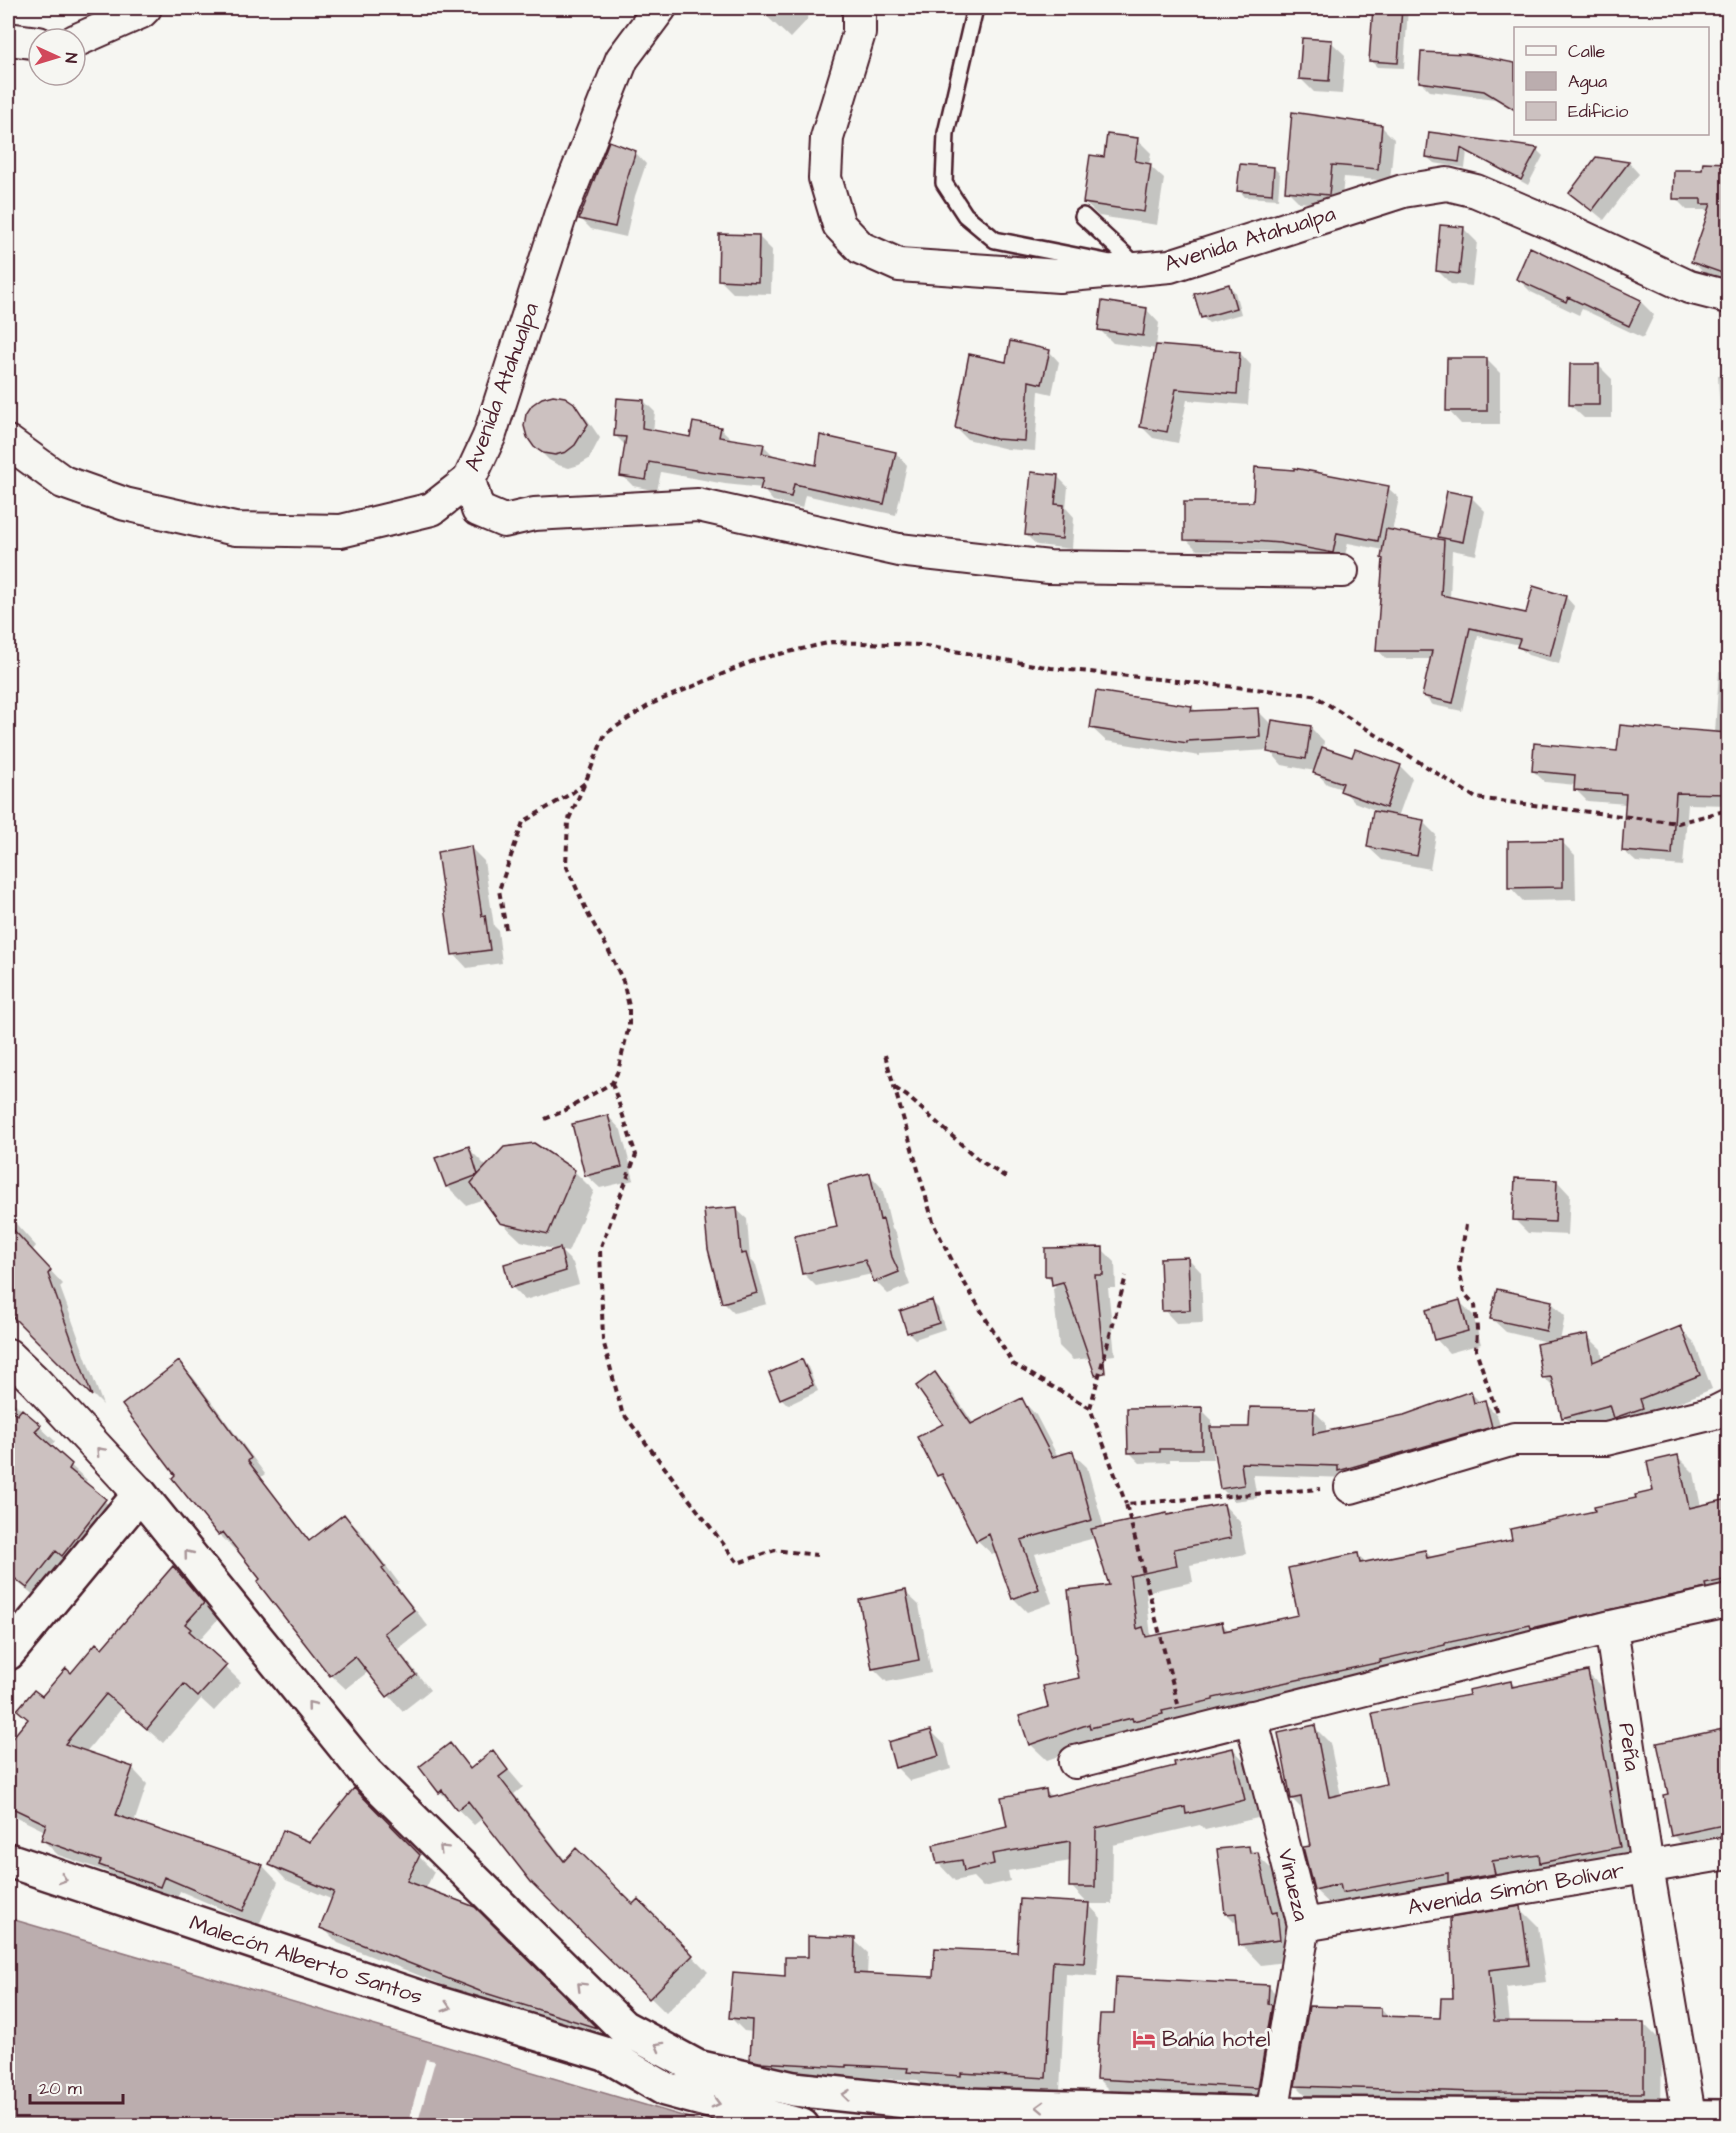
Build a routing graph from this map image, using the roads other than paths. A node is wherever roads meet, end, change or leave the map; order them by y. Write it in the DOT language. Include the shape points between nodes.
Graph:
graph roads {
  1 [pos="145,8"];
  2 [pos="660,8"];
  3 [pos="860,8"];
  4 [pos="975,8"];
  5 [pos="87,36"];
  6 [pos="8,39"];
  7 [pos="27,41"];
  8 [pos="1083,216"];
  9 [pos="1141,268"];
  10 [pos="1728,297"];
  11 [pos="8,442"];
  12 [pos="469,480"];
  13 [pos="1342,571"];
  14 [pos="8,1355"];
  15 [pos="1728,1406"];
  16 [pos="1351,1487"];
  17 [pos="140,1494"];
  18 [pos="1728,1601"];
  19 [pos="1611,1627"];
  20 [pos="11,1641"];
  21 [pos="1251,1717"];
  22 [pos="1075,1762"];
  23 [pos="1728,1853"];
  24 [pos="8,1860"];
  25 [pos="1647,1867"];
  26 [pos="1304,1925"];
  27 [pos="623,2027"];
  28 [pos="605,2054"];
  29 [pos="1689,2115"];
  30 [pos="1728,2116"];
  31 [pos="1272,2120"];
  32 [pos="802,2126"];
  1 -- 5 [label="street"];
  2 -- 12 [label="street, Avenida Atahualpa" via="622,59 562,210 489,437"];
  3 -- 9 [label="street, Avenida Atahualpa" via="859,33 827,138 825,178 839,225 861,248 899,265 1059,276"];
  4 -- 9 [label="lane" via="946,133 944,183 965,215 995,240"];
  6 -- 7 [label="street"];
  8 -- 9 [label="lane"];
  9 -- 10 [label="street, Avenida Atahualpa" via="1170,266 1403,191 1447,184 1476,190 1689,287"];
  11 -- 12 [label="street, Avenida Atahualpa" via="63,482 125,504 235,529 341,531 432,509"];
  12 -- 13 [label="street" via="478,510 504,521 534,514 698,505 899,550 1049,567"];
  17 -- 14 [label="street, one-way"];
  15 -- 16 [label="street" via="1714,1413 1606,1439 1514,1439"];
  17 -- 20 [label="main road"];
  27 -- 17 [label="main road, one-way" via="366,1773"];
  18 -- 19 [label="street"];
  19 -- 21 [label="street"];
  19 -- 25 [label="street, Peña"];
  21 -- 22 [label="street"];
  21 -- 26 [label="street, Vinueza"];
  23 -- 25 [label="street, Avenida Simón Bolívar"];
  24 -- 28 [label="main road, Malecón Alberto Santos, one-way" via="422,1999"];
  25 -- 26 [label="street, Avenida Simón Bolívar"];
  25 -- 29 [label="street, Peña"];
  26 -- 31 [label="street, Vinueza"];
  27 -- 28 [label="street"];
  31 -- 27 [label="main road, one-way" via="934,2104 794,2089 698,2067"];
  28 -- 32 [label="main road, Malecón Alberto Santos, one-way" via="665,2088"];
  29 -- 30 [label="main road"];
  29 -- 31 [label="main road"];
}
